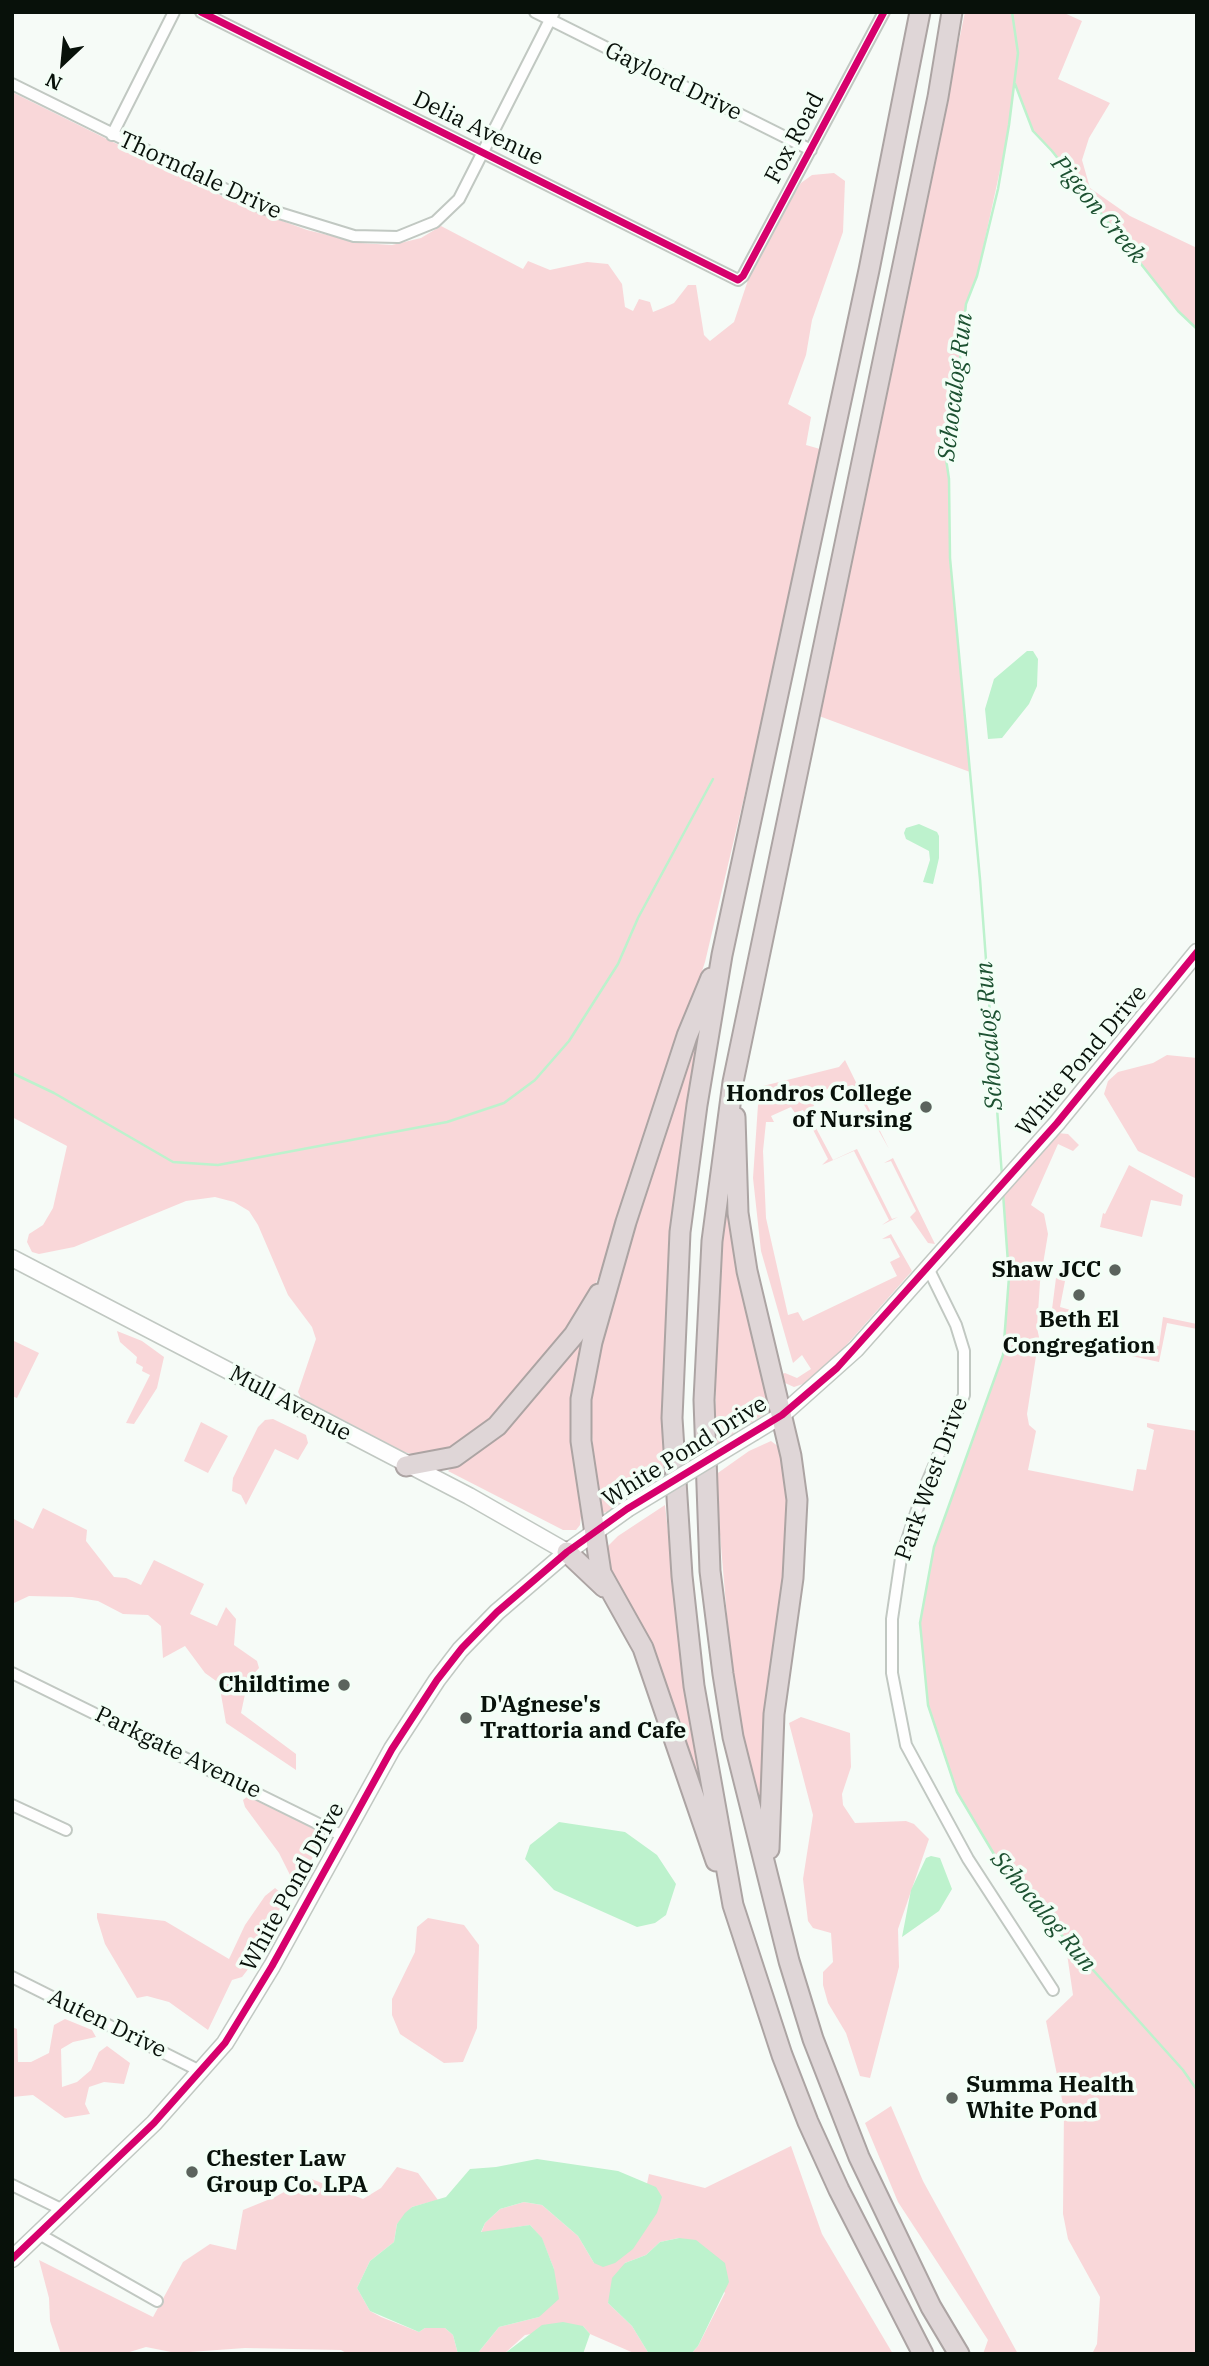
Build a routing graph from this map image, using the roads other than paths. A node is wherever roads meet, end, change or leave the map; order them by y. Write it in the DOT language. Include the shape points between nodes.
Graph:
graph roads {
  1 [pos="174,12"];
  2 [pos="201,12"];
  3 [pos="535,12"];
  4 [pos="919,12"];
  5 [pos="952,12"];
  6 [pos="883,13"];
  7 [pos="552,16"];
  8 [pos="12,84"];
  9 [pos="112,135"];
  10 [pos="811,150"];
  11 [pos="482,154"];
  12 [pos="738,280"];
  13 [pos="1197,952"];
  14 [pos="722,955"];
  15 [pos="733,1082"];
  16 [pos="12,1258"];
  17 [pos="928,1268"];
  18 [pos="610,1275"];
  19 [pos="782,1415"];
  20 [pos="406,1466"];
  21 [pos="593,1535"];
  22 [pos="567,1552"];
  23 [pos="616,1600"];
  24 [pos="12,1673"];
  25 [pos="12,1805"];
  26 [pos="66,1830"];
  27 [pos="343,1836"];
  28 [pos="769,1878"];
  29 [pos="733,1905"];
  30 [pos="12,1977"];
  31 [pos="1053,1990"];
  32 [pos="202,2072"];
  33 [pos="12,2185"];
  34 [pos="63,2210"];
  35 [pos="39,2234"];
  36 [pos="12,2259"];
  37 [pos="157,2301"];
  38 [pos="923,2354"];
  39 [pos="959,2354"];
  1 -- 9 [label="street"];
  2 -- 11 [label="street, Delia Avenue"];
  3 -- 7 [label="street, Gaylord Drive"];
  4 -- 14 [label="highway" via="864,297"];
  5 -- 15 [label="highway"];
  6 -- 10 [label="street, Fox Road"];
  7 -- 10 [label="street, Gaylord Drive"];
  7 -- 11 [label="street, Thorndale Drive"];
  8 -- 9 [label="street, Thorndale Drive"];
  9 -- 11 [label="street, Thorndale Drive" via="263,208 316,226 385,239 421,230 447,212 459,199"];
  10 -- 12 [label="street, Fox Road"];
  11 -- 12 [label="street, Delia Avenue"];
  13 -- 17 [label="street, White Pond Drive" via="1057,1123"];
  14 -- 18 [label="highway" via="687,1036"];
  14 -- 29 [label="highway" via="680,1232 672,1454 694,1686"];
  15 -- 19 [label="highway" via="741,1234"];
  15 -- 28 [label="highway" via="709,1268 704,1444 710,1571 723,1674 733,1737"];
  16 -- 20 [label="street, Mull Avenue"];
  17 -- 19 [label="street, White Pond Drive" via="847,1358"];
  17 -- 31 [label="street, Park West Drive" via="964,1351 964,1395 901,1558 892,1619 892,1673 906,1745 917,1768 968,1859"];
  18 -- 20 [label="highway" via="574,1335 497,1426 454,1457"];
  18 -- 21 [label="highway" via="580,1399"];
  19 -- 21 [label="street, White Pond Drive, bridge"];
  19 -- 28 [label="highway" via="798,1521 774,1714"];
  20 -- 22 [label="street, Mull Avenue"];
  21 -- 22 [label="street, White Pond Drive"];
  21 -- 23 [label="highway" via="601,1573"];
  22 -- 23 [label="highway"];
  22 -- 27 [label="street, White Pond Drive" via="497,1612 437,1680"];
  23 -- 29 [label="highway" via="643,1648"];
  24 -- 27 [label="street, Parkgate Avenue"];
  25 -- 26 [label="street"];
  27 -- 32 [label="street, White Pond Drive" via="245,2011"];
  28 -- 39 [label="highway" via="813,2039 859,2157 931,2307"];
  29 -- 38 [label="highway" via="808,2122"];
  30 -- 32 [label="street, Auten Drive"];
  32 -- 34 [label="street, White Pond Drive"];
  33 -- 34 [label="street"];
  34 -- 35 [label="street, White Pond Drive"];
  35 -- 36 [label="street, White Pond Drive"];
  35 -- 37 [label="street"];
}
